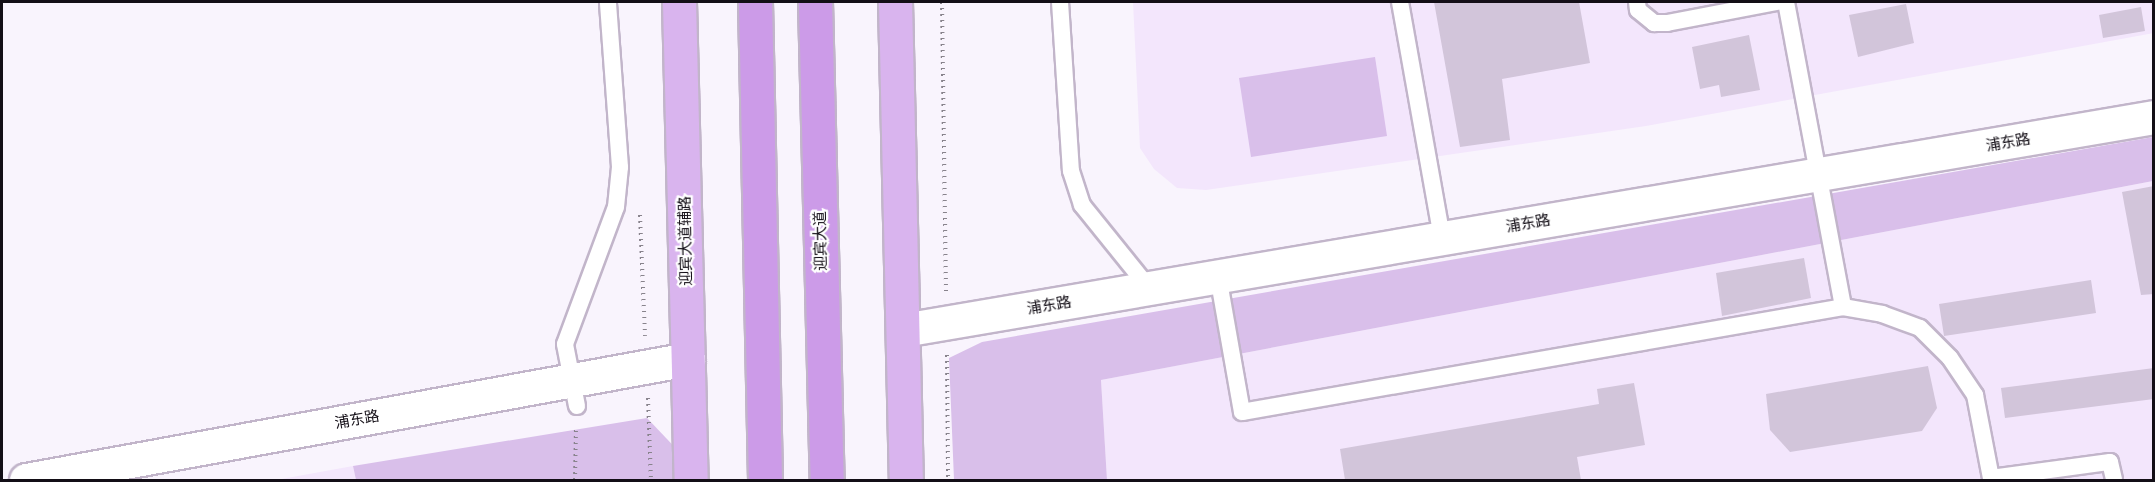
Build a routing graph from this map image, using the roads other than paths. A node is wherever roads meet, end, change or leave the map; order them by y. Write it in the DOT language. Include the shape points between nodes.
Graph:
graph roads {
  1 [pos="608,2"];
  2 [pos="679,2"];
  3 [pos="755,2"];
  4 [pos="814,2"];
  5 [pos="895,2"];
  6 [pos="1060,2"];
  7 [pos="1400,2"];
  8 [pos="1637,2"];
  9 [pos="1777,2"];
  10 [pos="1786,2"];
  11 [pos="2154,117"];
  12 [pos="1820,174"];
  13 [pos="1442,238"];
  14 [pos="1218,276"];
  15 [pos="1149,288"];
  16 [pos="1843,307"];
  17 [pos="903,330"];
  18 [pos="688,359"];
  19 [pos="574,393"];
  20 [pos="76,476"];
  21 [pos="26,480"];
  22 [pos="691,480"];
  23 [pos="765,480"];
  24 [pos="827,480"];
  25 [pos="906,480"];
  26 [pos="2114,480"];
  1 -- 19 [label="lane" via="620,167 616,207 565,344"];
  2 -- 18 [label="main road, 迎宾大道辅路"];
  3 -- 23 [label="highway"];
  4 -- 24 [label="highway, 迎宾大道"];
  5 -- 17 [label="main road"];
  6 -- 15 [label="lane" via="1071,171 1082,205"];
  7 -- 13 [label="lane"];
  8 -- 9 [label="lane" via="1638,10 1654,23 1667,23"];
  10 -- 12 [label="lane"];
  11 -- 12 [label="street, 浦东路"];
  12 -- 13 [label="street, 浦东路"];
  12 -- 16 [label="lane"];
  13 -- 14 [label="street, 浦东路"];
  14 -- 15 [label="street, 浦东路"];
  14 -- 16 [label="lane" via="1242,412"];
  15 -- 17 [label="street, 浦东路"];
  16 -- 26 [label="lane" via="1882,314 1920,328 1950,358 1975,395 1991,478 2110,462"];
  17 -- 25 [label="main road"];
  18 -- 19 [label="street, 浦东路"];
  18 -- 22 [label="main road, 迎宾大道辅路"];
  19 -- 20 [label="street, 浦东路"];
  20 -- 21 [label="street, 浦东路"];
}
